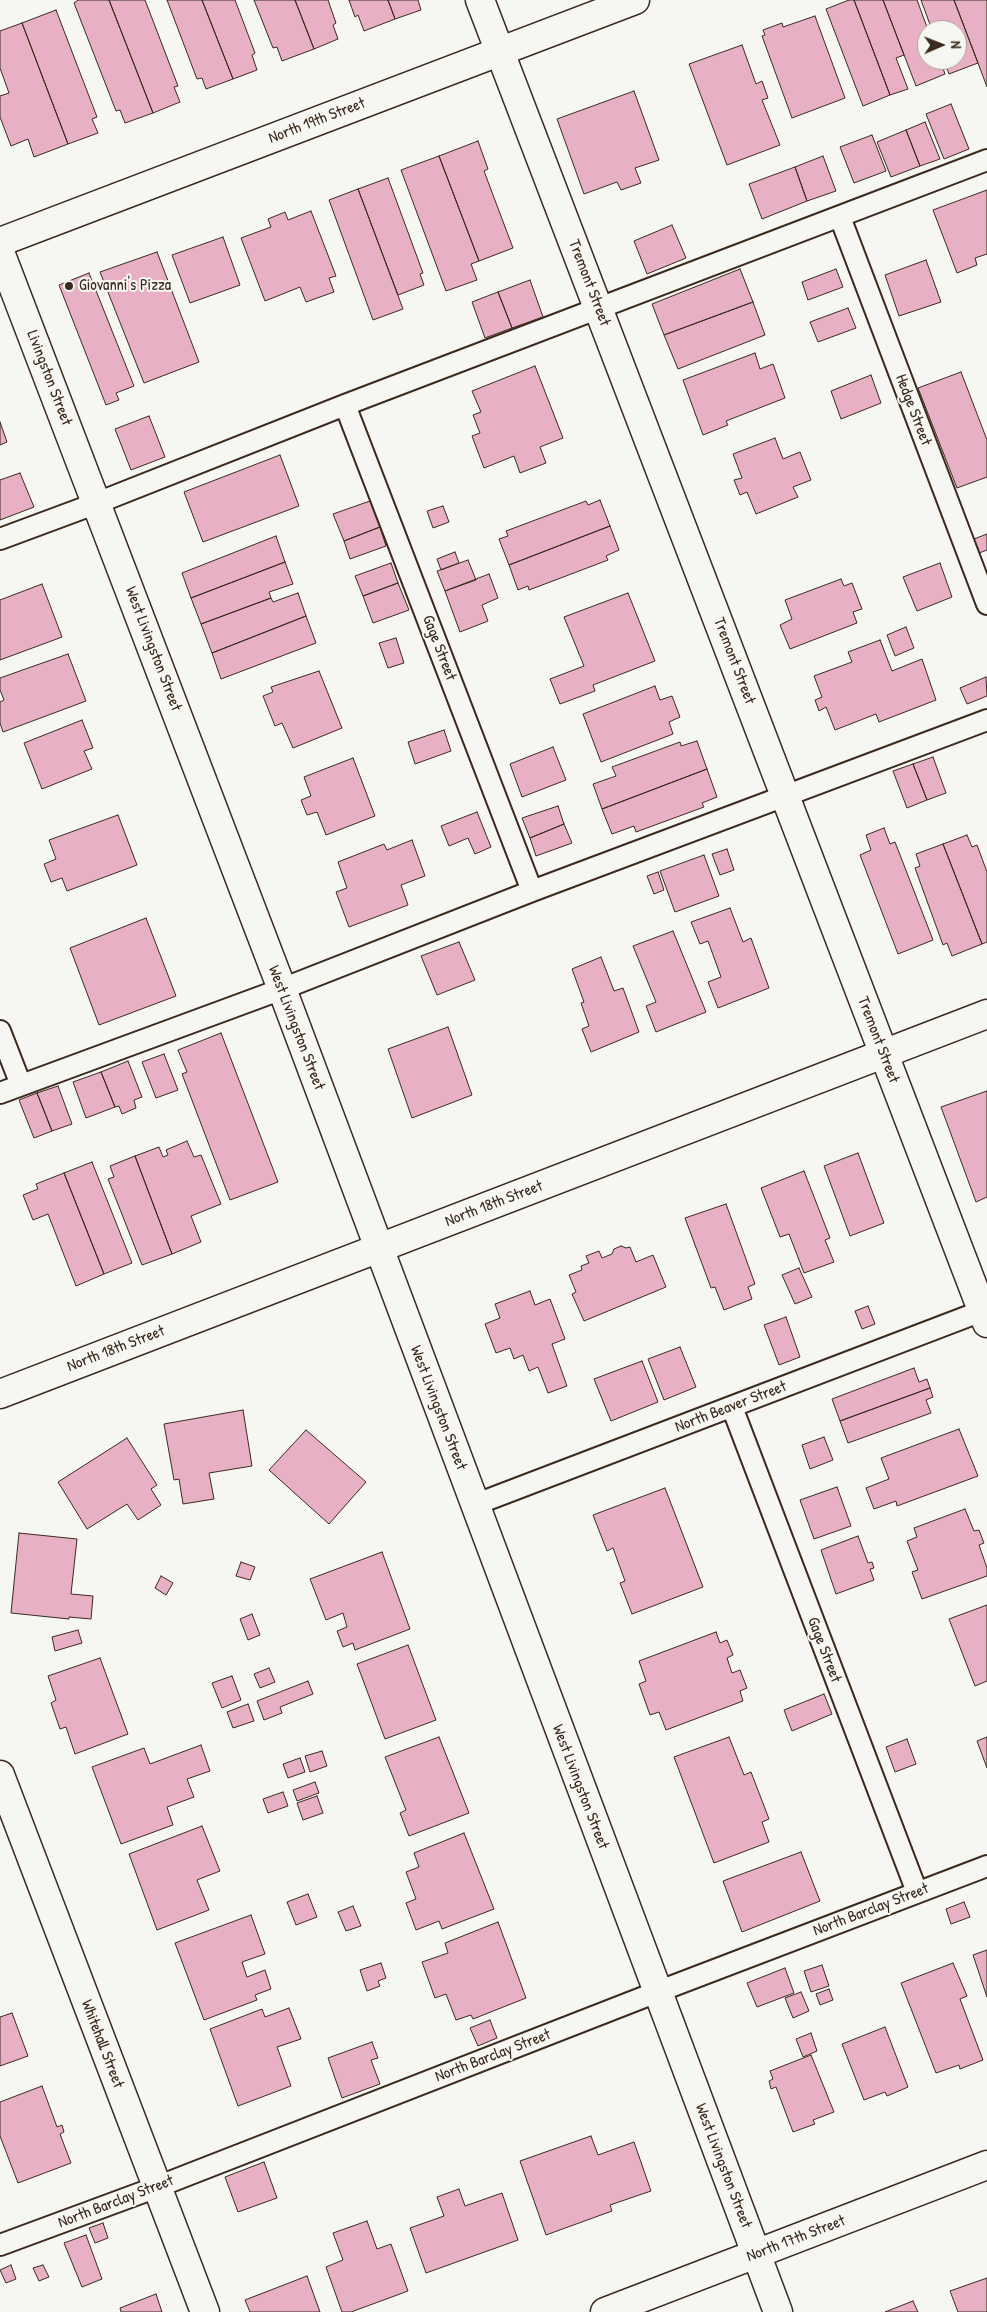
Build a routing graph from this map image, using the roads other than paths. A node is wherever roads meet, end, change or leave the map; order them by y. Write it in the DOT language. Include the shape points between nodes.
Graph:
graph roads {
  1 [pos="480,0"];
  2 [pos="635,0"];
  3 [pos="499,52"];
  4 [pos="987,160"];
  5 [pos="840,217"];
  6 [pos="0,242"];
  7 [pos="0,252"];
  8 [pos="598,308"];
  9 [pos="346,405"];
  10 [pos="97,504"];
  11 [pos="0,538"];
  12 [pos="987,604"];
  13 [pos="987,720"];
  14 [pos="785,796"];
  15 [pos="532,891"];
  16 [pos="282,989"];
  17 [pos="987,1014"];
  18 [pos="0,1031"];
  19 [pos="883,1053"];
  20 [pos="21,1085"];
  21 [pos="0,1093"];
  22 [pos="378,1248"];
  23 [pos="985,1314"];
  24 [pos="0,1394"];
  25 [pos="732,1407"];
  26 [pos="474,1505"];
  27 [pos="0,1775"];
  28 [pos="987,1866"];
  29 [pos="917,1892"];
  30 [pos="657,1992"];
  31 [pos="987,2165"];
  32 [pos="157,2187"];
  33 [pos="0,2245"];
  34 [pos="756,2255"];
  35 [pos="205,2312"];
  36 [pos="605,2312"];
  37 [pos="778,2312"];
  1 -- 3 [label="street, Tremont Street"];
  2 -- 3 [label="street, North 19th Street"];
  3 -- 6 [label="street, North 19th Street"];
  3 -- 8 [label="street, Tremont Street"];
  4 -- 5 [label="lane"];
  5 -- 8 [label="lane"];
  5 -- 12 [label="lane, Hedge Street"];
  7 -- 10 [label="street, Livingston Street"];
  8 -- 9 [label="lane"];
  8 -- 14 [label="street, Tremont Street"];
  9 -- 10 [label="lane"];
  9 -- 15 [label="lane, Gage Street"];
  10 -- 11 [label="lane"];
  10 -- 16 [label="street, West Livingston Street"];
  13 -- 14 [label="lane"];
  14 -- 15 [label="lane"];
  14 -- 19 [label="street, Tremont Street"];
  15 -- 16 [label="lane"];
  16 -- 20 [label="lane"];
  16 -- 22 [label="street, West Livingston Street"];
  17 -- 19 [label="street, North 18th Street"];
  18 -- 20 [label="lane"];
  19 -- 22 [label="street, North 18th Street"];
  19 -- 23 [label="street, Tremont Street"];
  20 -- 21 [label="lane"];
  22 -- 24 [label="street, North 18th Street"];
  22 -- 26 [label="street, West Livingston Street"];
  23 -- 25 [label="lane, North Beaver Street"];
  25 -- 26 [label="lane, North Beaver Street"];
  25 -- 29 [label="lane, Gage Street"];
  26 -- 30 [label="street, West Livingston Street"];
  27 -- 32 [label="street, Whitehall Street"];
  28 -- 29 [label="lane, North Barclay Street"];
  29 -- 30 [label="lane, North Barclay Street"];
  30 -- 32 [label="lane, North Barclay Street"];
  30 -- 34 [label="street, West Livingston Street"];
  31 -- 34 [label="street, North 17th Street"];
  32 -- 33 [label="lane, North Barclay Street"];
  32 -- 35 [label="street, Whitehall Street"];
  34 -- 36 [label="street, North 17th Street"];
  34 -- 37 [label="street, West Livingston Street"];
}
